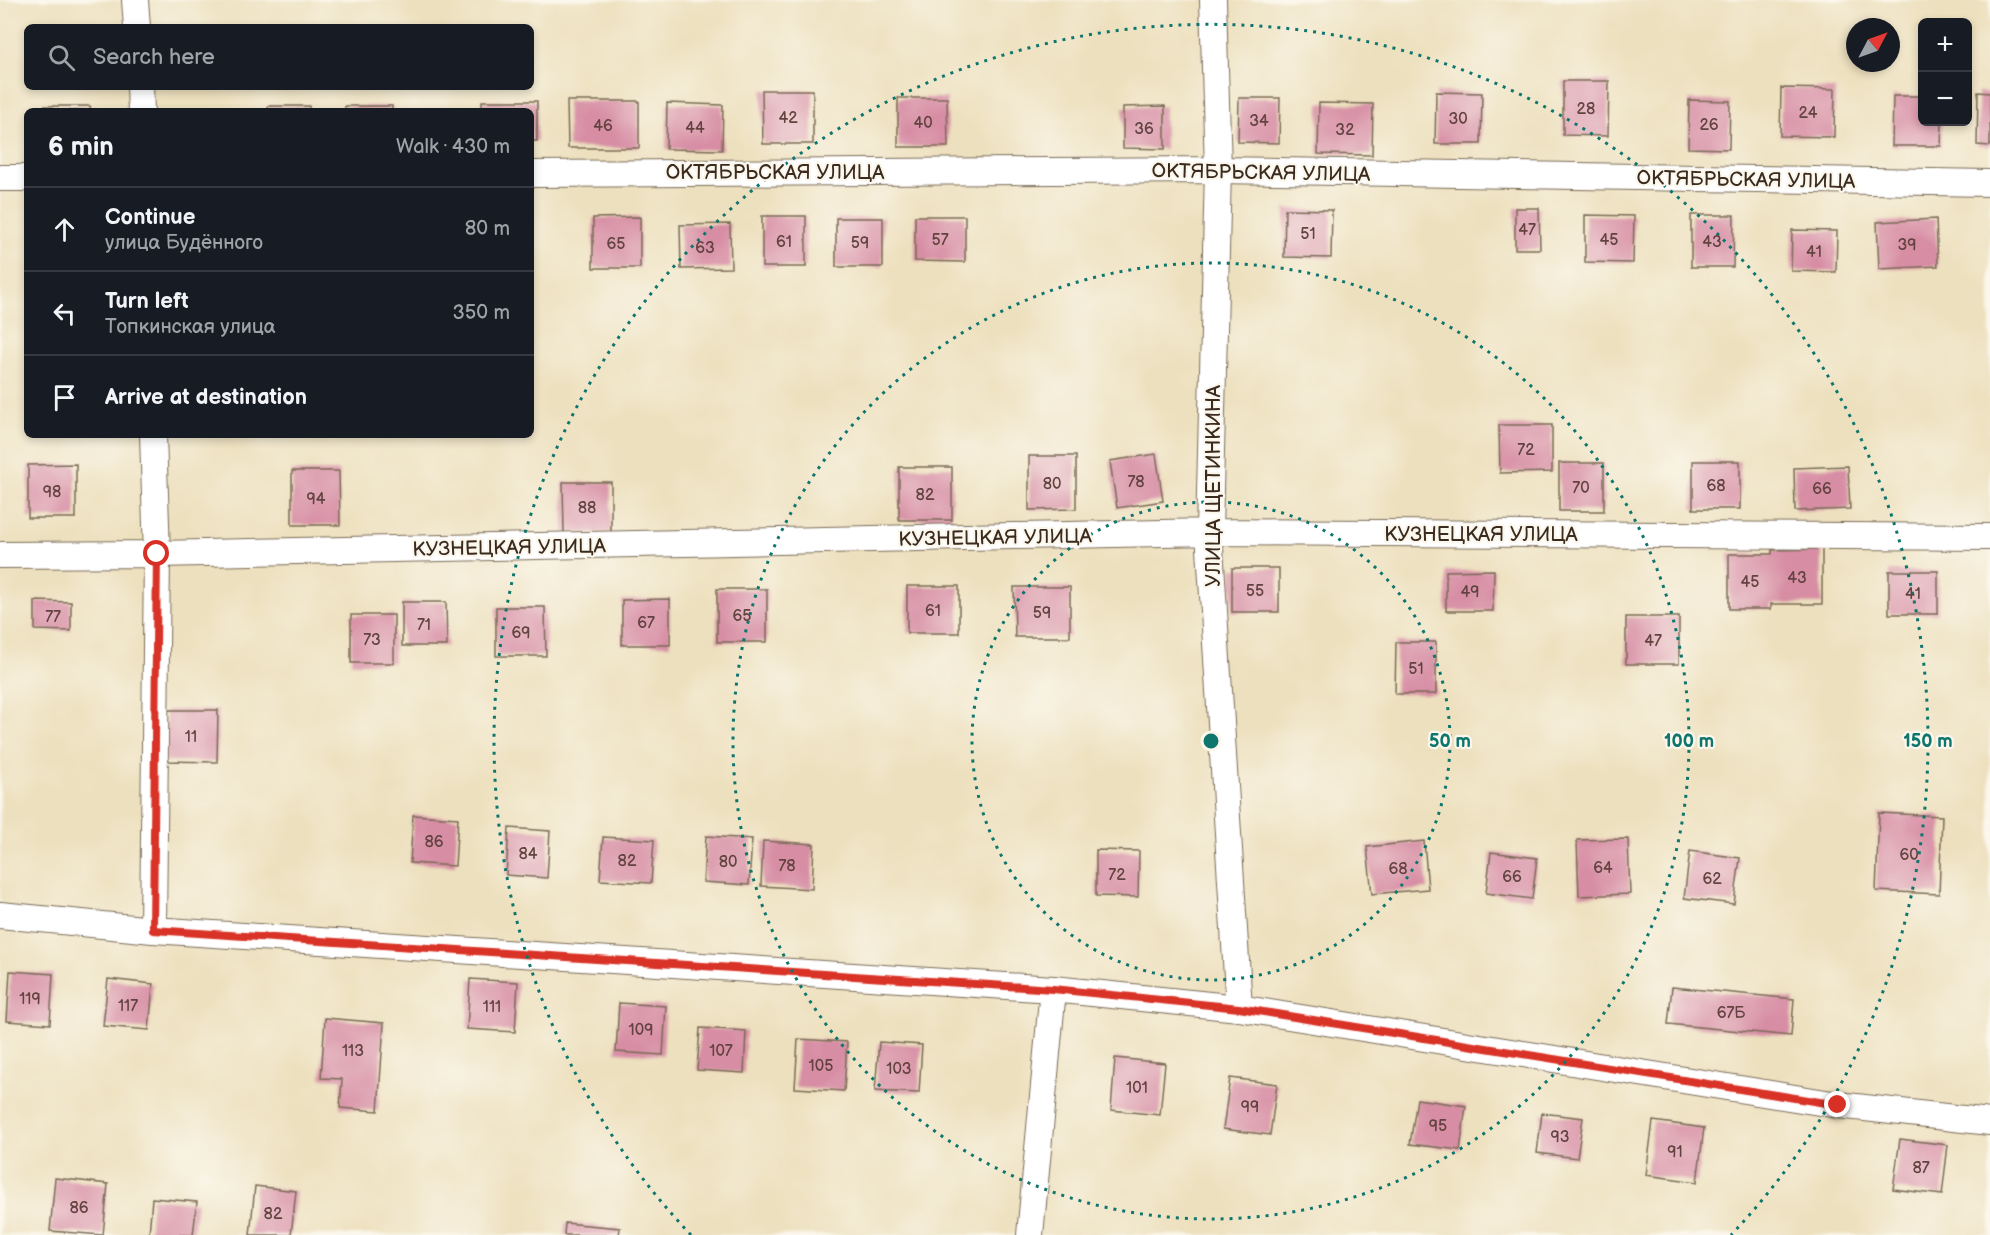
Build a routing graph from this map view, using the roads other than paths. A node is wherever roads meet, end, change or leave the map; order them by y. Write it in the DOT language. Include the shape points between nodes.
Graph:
graph roads {
  1 [pos="135,0"];
  2 [pos="1213,0"];
  3 [pos="137,24"];
  4 [pos="140,90"];
  5 [pos="141,108"];
  6 [pos="1218,170"];
  7 [pos="534,174"];
  8 [pos="0,178"];
  9 [pos="24,178"];
  10 [pos="1990,183"];
  11 [pos="153,438"];
  12 [pos="1209,532"];
  13 [pos="1990,537"];
  14 [pos="157,554"];
  15 [pos="0,555"];
  16 [pos="0,915"];
  17 [pos="153,930"];
  18 [pos="1053,989"];
  19 [pos="1239,1008"];
  20 [pos="1990,1122"];
  21 [pos="1030,1235"];
  1 -- 3 [label="street"];
  2 -- 6 [label="street, УЛИЦА ЩЕТИНКИНА"];
  4 -- 5 [label="street"];
  6 -- 7 [label="street, ОКТЯБРЬСКАЯ УЛИЦА"];
  6 -- 10 [label="street, ОКТЯБРЬСКАЯ УЛИЦА"];
  6 -- 12 [label="street, УЛИЦА ЩЕТИНКИНА"];
  8 -- 9 [label="street"];
  11 -- 14 [label="street"];
  12 -- 13 [label="street, КУЗНЕЦКАЯ УЛИЦА"];
  12 -- 14 [label="street, КУЗНЕЦКАЯ УЛИЦА"];
  12 -- 19 [label="street, УЛИЦА ЩЕТИНКИНА"];
  14 -- 15 [label="street, КУЗНЕЦКАЯ УЛИЦА"];
  14 -- 17 [label="street"];
  16 -- 17 [label="street"];
  17 -- 18 [label="street"];
  18 -- 19 [label="street"];
  18 -- 21 [label="street"];
  19 -- 20 [label="street" via="1838,1105"];
}
